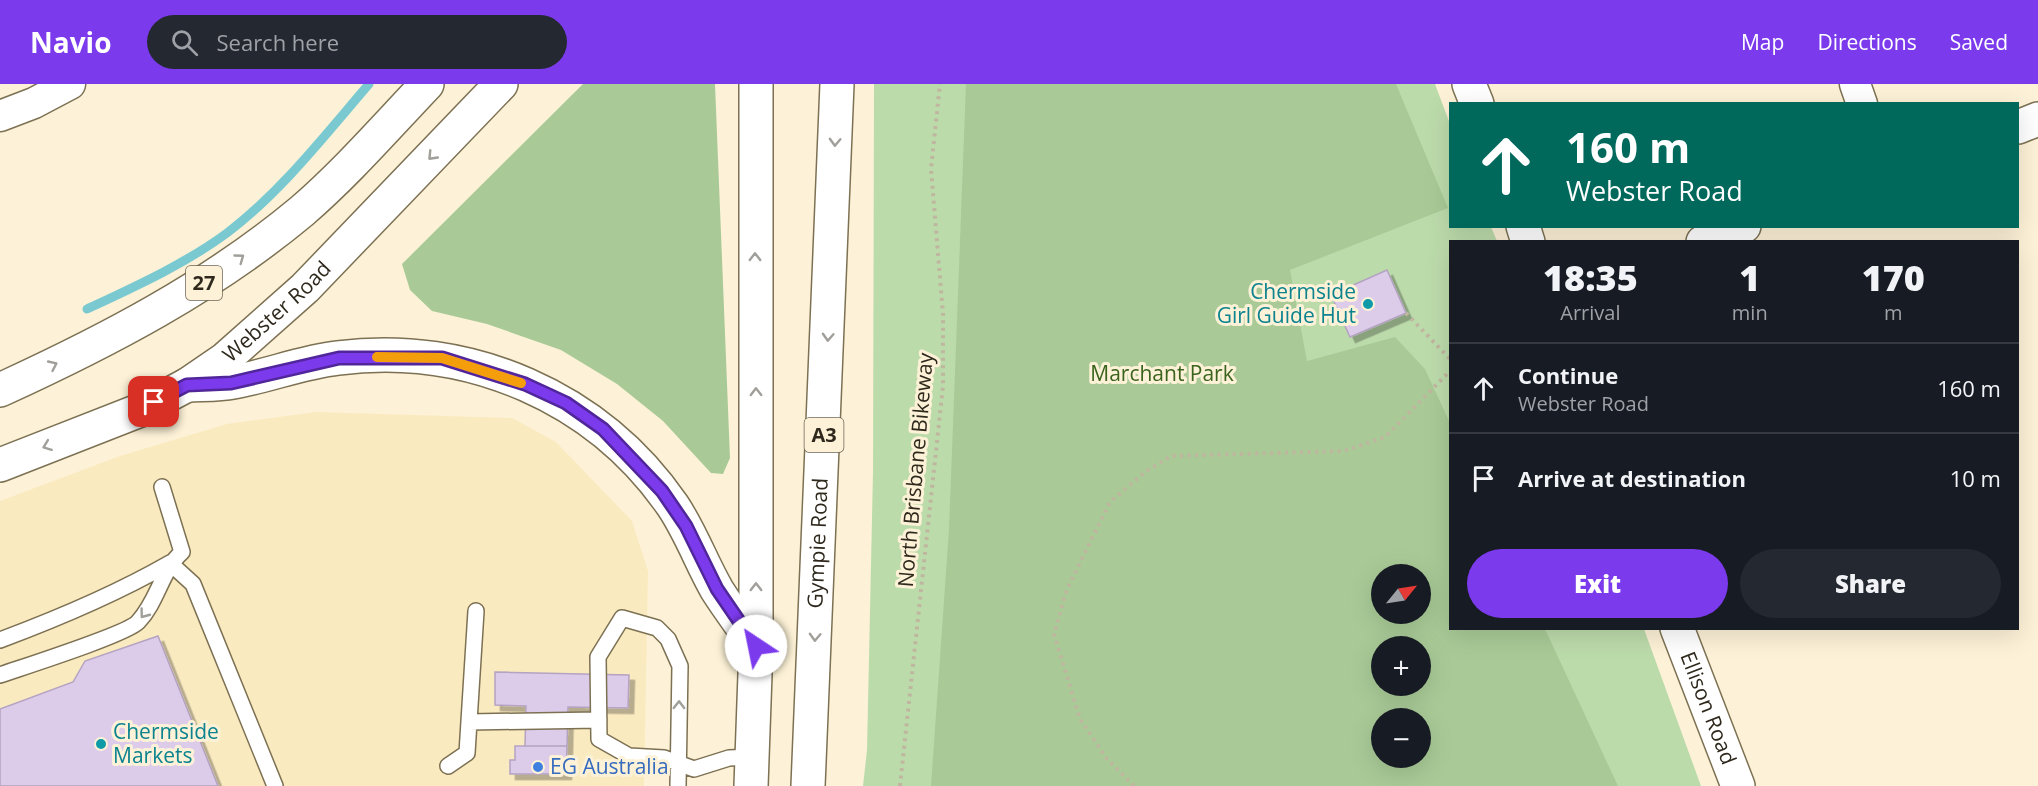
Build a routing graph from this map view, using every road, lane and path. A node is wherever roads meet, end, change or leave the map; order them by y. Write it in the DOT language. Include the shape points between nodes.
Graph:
graph roads {
  1 [pos="70,84"];
  2 [pos="427,84"];
  3 [pos="501,84"];
  4 [pos="756,84"];
  5 [pos="837,84"];
  6 [pos="940,84"];
  7 [pos="1469,84"];
  8 [pos="1855,84"];
  9 [pos="1476,102"];
  10 [pos="1861,102"];
  11 [pos="0,116"];
  12 [pos="2038,119"];
  13 [pos="2019,127"];
  14 [pos="1739,228"];
  15 [pos="1708,240"];
  16 [pos="1406,313"];
  17 [pos="1449,358"];
  18 [pos="1449,372"];
  19 [pos="187,385"];
  20 [pos="0,390"];
  21 [pos="0,465"];
  22 [pos="162,487"];
  23 [pos="170,562"];
  24 [pos="476,611"];
  25 [pos="1678,630"];
  26 [pos="0,640"];
  27 [pos="756,646"];
  28 [pos="0,675"];
  29 [pos="599,720"];
  30 [pos="469,722"];
  31 [pos="678,763"];
  32 [pos="448,766"];
  33 [pos="752,772"];
  34 [pos="275,786"];
  35 [pos="678,786"];
  36 [pos="808,786"];
  37 [pos="900,786"];
  38 [pos="1134,786"];
  39 [pos="1738,786"];
  1 -- 11 [label="street"];
  20 -- 2 [label="main road, 27, one-way" via="93,347 236,261 303,210"];
  3 -- 19 [label="main road, Webster Road, one-way" via="305,288 225,359"];
  27 -- 4 [label="main road, one-way"];
  5 -- 36 [label="main road, Gympie Road / A3, one-way"];
  6 -- 37 [label="path, North Brisbane Bikeway" via="931,169 943,314 943,386"];
  7 -- 9 [label="main road"];
  8 -- 10 [label="street"];
  12 -- 13 [label="main road"];
  14 -- 15 [label="main road"];
  16 -- 17 [label="path"];
  18 -- 38 [label="path" via="1385,437 1344,451 1171,456 1110,502 1067,589 1054,634 1080,719 1107,759"];
  19 -- 21 [label="main road, Webster Road, one-way" via="138,411"];
  19 -- 27 [label="main road" via="231,383 339,358 391,356 442,358 525,384 566,403 603,429 655,483 686,526 717,589"];
  22 -- 23 [label="lane" via="182,552"];
  23 -- 26 [label="lane" via="74,611"];
  23 -- 28 [label="lane, one-way" via="154,601 132,627"];
  23 -- 34 [label="lane" via="193,584"];
  24 -- 30 [label="lane"];
  25 -- 39 [label="main road, Ellison Road"];
  27 -- 33 [label="main road"];
  29 -- 30 [label="lane"];
  29 -- 31 [label="lane" via="599,739 629,756"];
  31 -- 29 [label="lane, one-way" via="680,666 668,639 657,628 622,618 598,657"];
  30 -- 32 [label="lane" via="467,753"];
  31 -- 33 [label="lane" via="694,770 729,758"];
  31 -- 35 [label="lane"];
}
